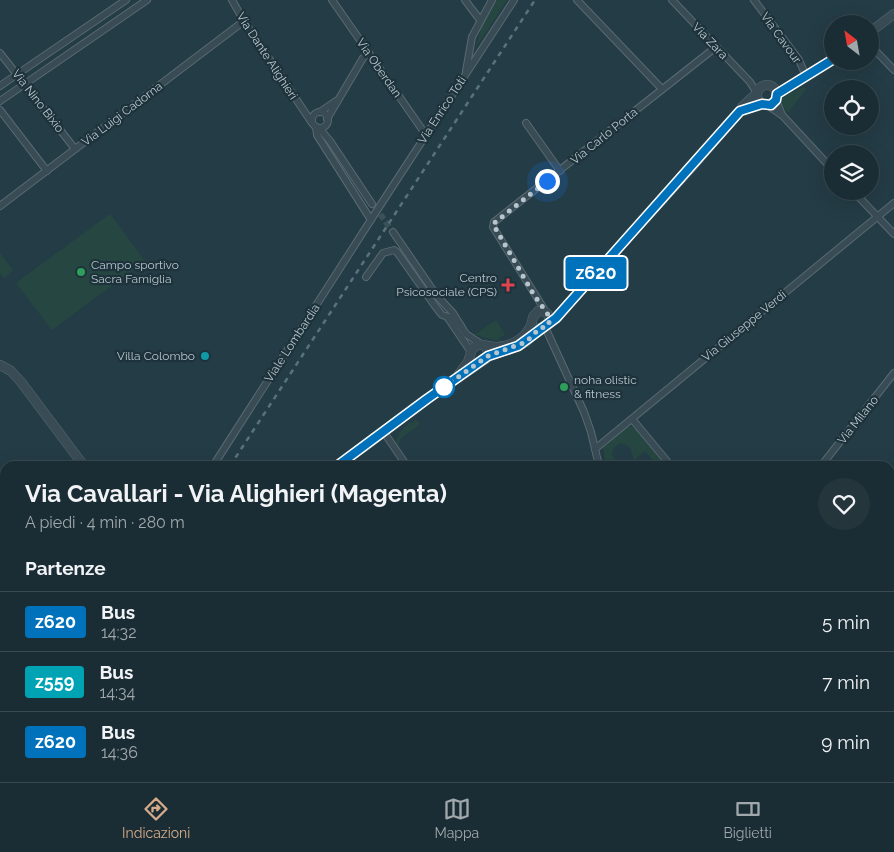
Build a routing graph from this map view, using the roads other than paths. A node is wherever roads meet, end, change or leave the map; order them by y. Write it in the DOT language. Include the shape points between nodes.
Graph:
graph roads {
  1 [pos="126,0"];
  2 [pos="232,0"];
  3 [pos="332,0"];
  4 [pos="465,0"];
  5 [pos="492,0"];
  6 [pos="514,0"];
  7 [pos="577,0"];
  8 [pos="672,0"];
  9 [pos="754,0"];
  10 [pos="143,1"];
  11 [pos="894,14"];
  12 [pos="480,20"];
  13 [pos="244,21"];
  14 [pos="879,25"];
  15 [pos="75,34"];
  16 [pos="83,44"];
  17 [pos="716,47"];
  18 [pos="0,53"];
  19 [pos="369,53"];
  20 [pos="879,54"];
  21 [pos="824,65"];
  22 [pos="894,70"];
  23 [pos="17,74"];
  24 [pos="466,75"];
  25 [pos="806,76"];
  26 [pos="24,84"];
  27 [pos="0,86"];
  28 [pos="662,89"];
  29 [pos="758,91"];
  30 [pos="776,94"];
  31 [pos="337,100"];
  32 [pos="0,101"];
  33 [pos="764,105"];
  34 [pos="0,110"];
  35 [pos="303,111"];
  36 [pos="740,111"];
  37 [pos="319,113"];
  38 [pos="783,116"];
  39 [pos="327,121"];
  40 [pos="526,123"];
  41 [pos="316,126"];
  42 [pos="426,135"];
  43 [pos="330,141"];
  44 [pos="75,149"];
  45 [pos="824,160"];
  46 [pos="47,171"];
  47 [pos="560,171"];
  48 [pos="862,200"];
  49 [pos="894,203"];
  50 [pos="372,204"];
  51 [pos="0,206"];
  52 [pos="877,216"];
  53 [pos="371,220"];
  54 [pos="393,232"];
  55 [pos="894,234"];
  56 [pos="366,277"];
  57 [pos="437,296"];
  58 [pos="565,307"];
  59 [pos="547,313"];
  60 [pos="448,317"];
  61 [pos="533,322"];
  62 [pos="461,326"];
  63 [pos="545,326"];
  64 [pos="483,345"];
  65 [pos="471,354"];
  66 [pos="486,359"];
  67 [pos="0,365"];
  68 [pos="894,372"];
  69 [pos="454,380"];
  70 [pos="632,419"];
  71 [pos="383,432"];
  72 [pos="595,449"];
  73 [pos="80,461"];
  74 [pos="216,461"];
  75 [pos="344,461"];
  76 [pos="403,461"];
  77 [pos="598,461"];
  78 [pos="667,461"];
  79 [pos="825,461"];
  1 -- 15 [label="street"];
  2 -- 13 [label="street, Via Dante Alighieri"];
  3 -- 19 [label="street, Via Oberdan"];
  4 -- 12 [label="street"];
  5 -- 12 [label="street"];
  6 -- 24 [label="street, Via Enrico Toti"];
  7 -- 28 [label="street"];
  8 -- 17 [label="street, Via Zara"];
  9 -- 25 [label="street, Via Cavour" via="799,60"];
  10 -- 16 [label="street"];
  11 -- 14 [label="street"];
  12 -- 24 [label="street" via="472,37"];
  13 -- 35 [label="street, Via Dante Alighieri"];
  13 -- 44 [label="street, Via Luigi Cadorna"];
  15 -- 16 [label="street"];
  15 -- 23 [label="street"];
  16 -- 26 [label="street"];
  17 -- 28 [label="street, Via Carlo Porta"];
  17 -- 29 [label="street, Via Zara"];
  18 -- 23 [label="street, Via Nino Bixio"];
  19 -- 31 [label="street"];
  19 -- 42 [label="street, Via Oberdan"];
  20 -- 22 [label="street"];
  21 -- 25 [label="street"];
  23 -- 26 [label="street, Via Nino Bixio"];
  23 -- 27 [label="street"];
  24 -- 42 [label="street, Via Enrico Toti"];
  25 -- 30 [label="street"];
  26 -- 32 [label="street"];
  26 -- 44 [label="street, Via Nino Bixio"];
  28 -- 47 [label="street, Via Carlo Porta"];
  29 -- 30 [label="street" via="766,84"];
  29 -- 33 [label="street" via="757,100"];
  29 -- 36 [label="street"];
  30 -- 33 [label="street" via="772,104"];
  30 -- 38 [label="street"];
  31 -- 37 [label="street"];
  31 -- 39 [label="street"];
  33 -- 36 [label="street"];
  33 -- 38 [label="street"];
  34 -- 46 [label="street"];
  35 -- 37 [label="street, Via Dante Alighieri"];
  35 -- 41 [label="street, Via Dante Alighieri"];
  36 -- 58 [label="street"];
  37 -- 39 [label="street" via="325,114"];
  37 -- 41 [label="street" via="312,118"];
  38 -- 45 [label="street"];
  39 -- 41 [label="street" via="325,126"];
  39 -- 43 [label="street, Via Dante Alighieri"];
  40 -- 47 [label="street"];
  41 -- 43 [label="street, Via Dante Alighieri"];
  41 -- 53 [label="street, Via Dante Alighieri" via="317,135"];
  42 -- 53 [label="street, Via Enrico Toti"];
  43 -- 50 [label="street, Via Dante Alighieri"];
  44 -- 46 [label="street, Via Luigi Cadorna"];
  46 -- 51 [label="street, Via Luigi Cadorna"];
  47 -- 59 [label="street, Via Carlo Porta" via="493,224"];
  48 -- 52 [label="street"];
  49 -- 52 [label="street, Via Giuseppe Verdi"];
  52 -- 55 [label="street"];
  52 -- 70 [label="street, Via Giuseppe Verdi"];
  53 -- 74 [label="street, Viale Lombardia"];
  54 -- 57 [label="street"];
  56 -- 60 [label="street" via="383,253 394,250 442,315"];
  57 -- 60 [label="street"];
  57 -- 62 [label="street"];
  58 -- 59 [label="street"];
  58 -- 63 [label="street"];
  59 -- 61 [label="street" via="536,312"];
  59 -- 63 [label="street" via="550,320"];
  60 -- 62 [label="street"];
  60 -- 65 [label="street"];
  61 -- 63 [label="street" via="536,327"];
  61 -- 64 [label="street" via="528,332 508,345"];
  62 -- 64 [label="street" via="466,334"];
  63 -- 66 [label="street" via="526,342"];
  63 -- 72 [label="street" via="584,412"];
  64 -- 65 [label="street" via="474,347"];
  64 -- 66 [label="street" via="488,351"];
  65 -- 66 [label="street" via="477,361"];
  65 -- 69 [label="street"];
  66 -- 69 [label="street"];
  67 -- 73 [label="street" via="21,382"];
  68 -- 79 [label="street, Via Milano"];
  69 -- 71 [label="street"];
  70 -- 72 [label="street, Via Giuseppe Verdi"];
  70 -- 78 [label="street"];
  71 -- 75 [label="street"];
  71 -- 76 [label="street"];
  72 -- 77 [label="street"];
}
